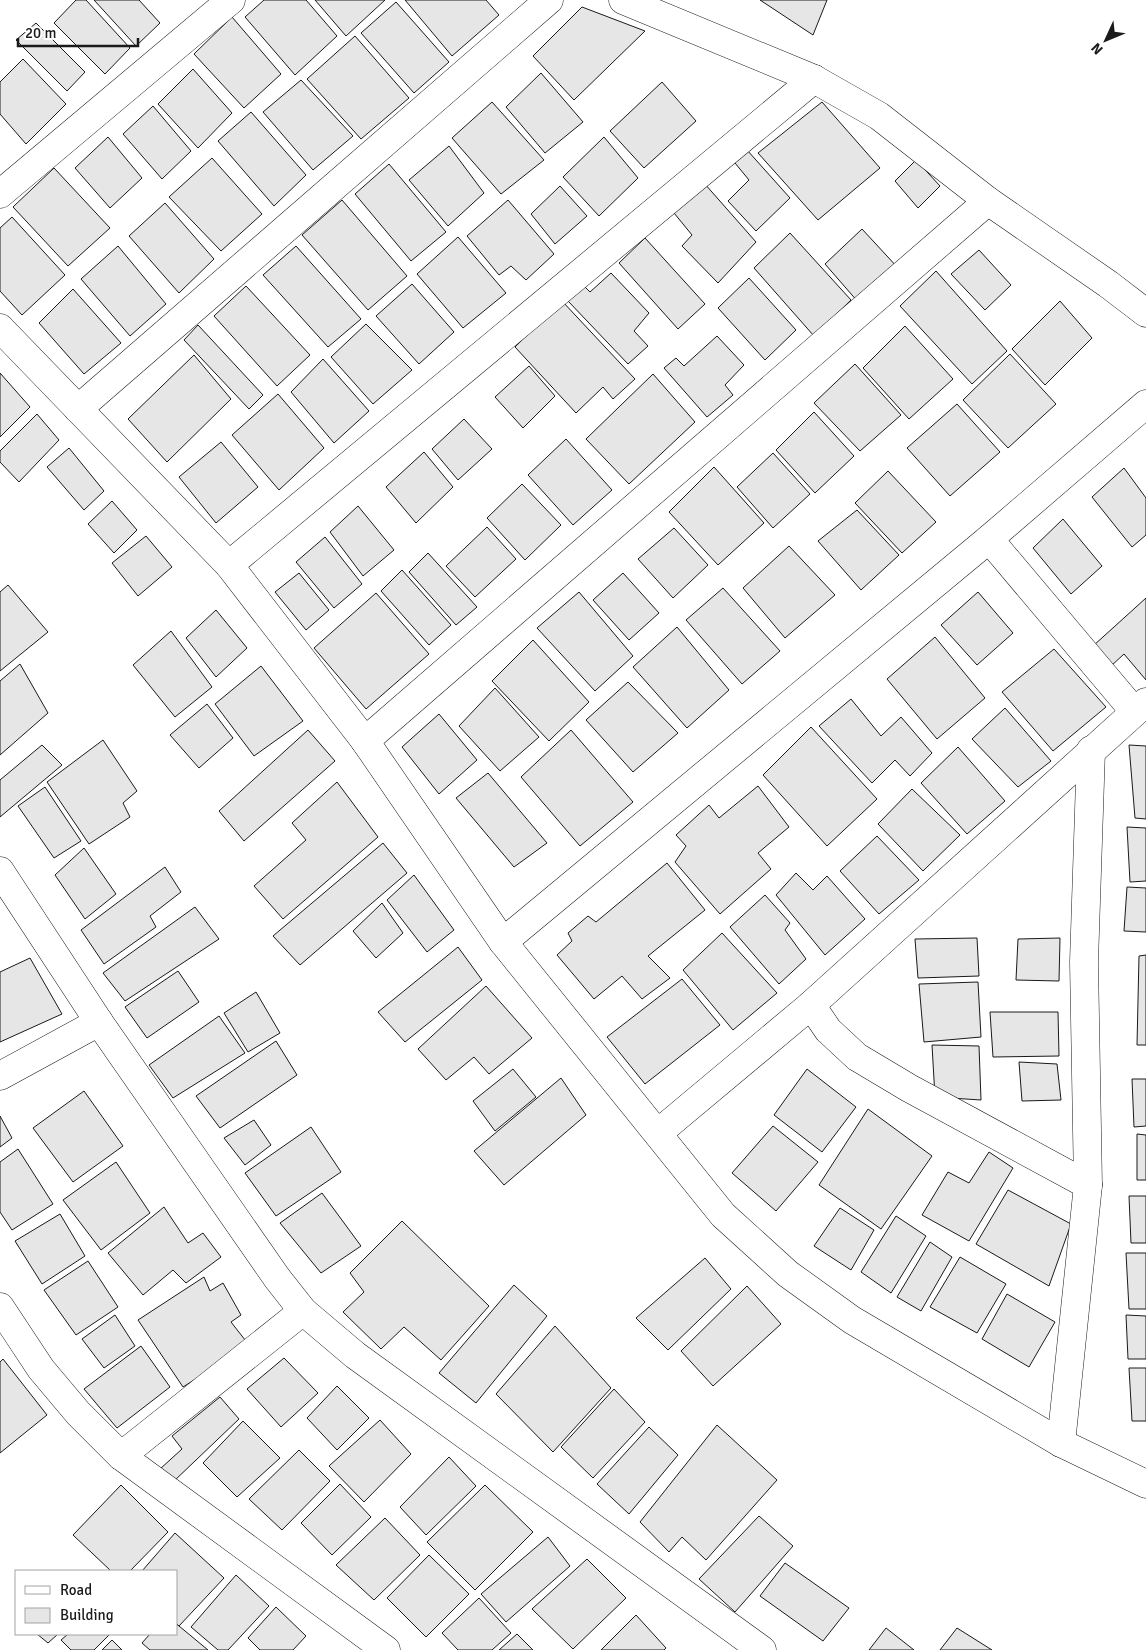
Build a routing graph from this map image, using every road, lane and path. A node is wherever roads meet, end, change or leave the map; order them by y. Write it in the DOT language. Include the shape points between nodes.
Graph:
graph roads {
  1 [pos="231,0"];
  2 [pos="549,0"];
  3 [pos="623,0"];
  4 [pos="814,79"];
  5 [pos="0,194"];
  6 [pos="988,201"];
  7 [pos="1146,313"];
  8 [pos="0,328"];
  9 [pos="1146,404"];
  10 [pos="78,410"];
  11 [pos="989,539"];
  12 [pos="230,565"];
  13 [pos="1140,706"];
  14 [pos="365,741"];
  15 [pos="1091,750"];
  16 [pos="0,871"];
  17 [pos="503,942"];
  18 [pos="811,1006"];
  19 [pos="99,1022"];
  20 [pos="0,1076"];
  21 [pos="658,1133"];
  22 [pos="1088,1185"];
  23 [pos="0,1307"];
  24 [pos="303,1311"];
  25 [pos="1061,1443"];
  26 [pos="122,1456"];
  27 [pos="1146,1484"];
  28 [pos="386,1650"];
  29 [pos="762,1650"];
  1 -- 5 [label="street"];
  2 -- 10 [label="street"];
  3 -- 4 [label="street"];
  4 -- 6 [label="street" via="879,116"];
  4 -- 12 [label="street"];
  6 -- 7 [label="street"];
  6 -- 14 [label="street"];
  8 -- 10 [label="street"];
  9 -- 11 [label="street"];
  10 -- 12 [label="street"];
  11 -- 13 [label="street"];
  11 -- 17 [label="street"];
  12 -- 14 [label="street"];
  13 -- 15 [label="street"];
  14 -- 17 [label="street"];
  15 -- 18 [label="street"];
  15 -- 22 [label="street" via="1084,962"];
  16 -- 19 [label="street"];
  17 -- 21 [label="street"];
  18 -- 21 [label="street"];
  18 -- 22 [label="street" via="828,1030 857,1057"];
  19 -- 20 [label="street"];
  19 -- 24 [label="street"];
  21 -- 25 [label="street" via="723,1215 788,1274 852,1320"];
  22 -- 25 [label="street"];
  23 -- 26 [label="street" via="41,1369 78,1413"];
  24 -- 26 [label="street"];
  24 -- 29 [label="street" via="355,1355"];
  25 -- 27 [label="street"];
  26 -- 28 [label="street"];
}
